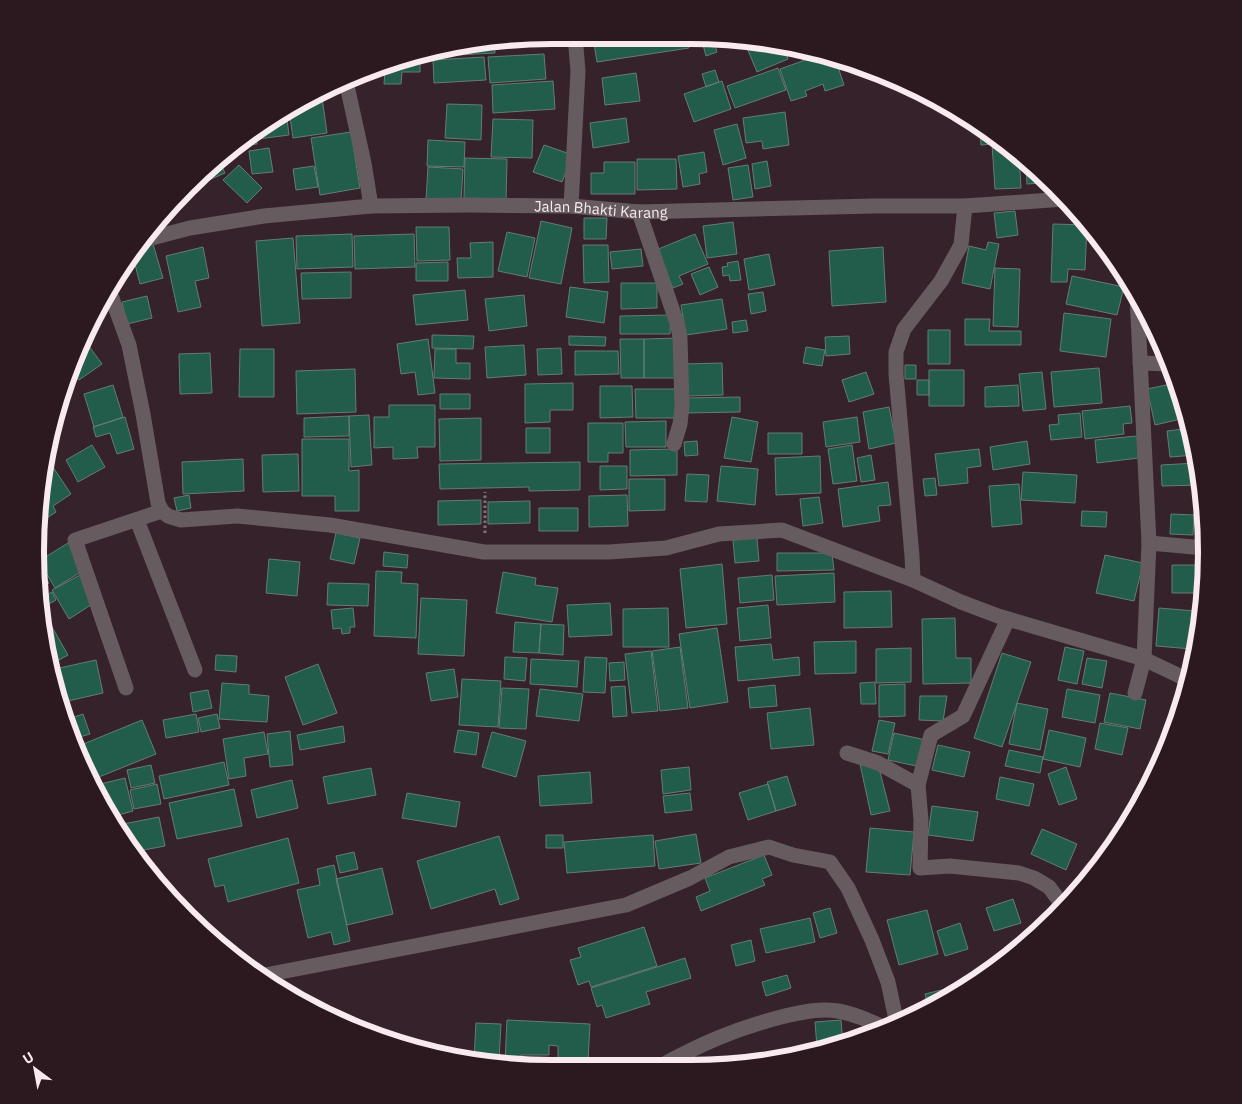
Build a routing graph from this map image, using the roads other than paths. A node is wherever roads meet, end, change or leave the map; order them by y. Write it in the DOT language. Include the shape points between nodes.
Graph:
graph roads {
  1 [pos="576,44"];
  2 [pos="347,87"];
  3 [pos="1056,201"];
  4 [pos="370,206"];
  5 [pos="571,206"];
  6 [pos="965,206"];
  7 [pos="639,212"];
  8 [pos="153,238"];
  9 [pos="112,298"];
  10 [pos="1138,312"];
  11 [pos="1140,363"];
  12 [pos="1162,364"];
  13 [pos="674,444"];
  14 [pos="162,511"];
  15 [pos="137,520"];
  16 [pos="1150,543"];
  17 [pos="1198,547"];
  18 [pos="913,580"];
  19 [pos="1008,619"];
  20 [pos="1144,660"];
  21 [pos="195,670"];
  22 [pos="1182,677"];
  23 [pos="126,688"];
  24 [pos="1135,693"];
  25 [pos="846,753"];
  26 [pos="918,784"];
  27 [pos="1059,900"];
  28 [pos="269,974"];
  29 [pos="895,1017"];
  30 [pos="877,1025"];
  31 [pos="672,1060"];
  1 -- 5 [label="street" via="578,71"];
  2 -- 4 [label="street"];
  3 -- 6 [label="street, Jalan Bhakti Karang"];
  4 -- 5 [label="street, Jalan Bhakti Karang"];
  4 -- 8 [label="street, Jalan Bhakti Karang" via="264,216"];
  5 -- 7 [label="street, Jalan Bhakti Karang"];
  6 -- 7 [label="street, Jalan Bhakti Karang"];
  6 -- 18 [label="street" via="961,245 955,259 904,329 896,352"];
  7 -- 13 [label="street" via="680,338 682,406"];
  9 -- 14 [label="street" via="129,345"];
  10 -- 11 [label="street"];
  11 -- 12 [label="street"];
  11 -- 16 [label="street"];
  14 -- 15 [label="street"];
  14 -- 18 [label="street" via="181,520 237,516 330,525 484,552 609,552 666,548 719,534 782,530"];
  15 -- 21 [label="street"];
  15 -- 23 [label="street" via="75,540"];
  16 -- 17 [label="street"];
  16 -- 20 [label="street"];
  18 -- 19 [label="street"];
  19 -- 20 [label="street"];
  19 -- 26 [label="street" via="963,716 931,735"];
  20 -- 22 [label="street"];
  20 -- 24 [label="street"];
  25 -- 26 [label="street" via="878,763"];
  26 -- 27 [label="street" via="920,868 950,866 1019,873 1049,886"];
  28 -- 29 [label="street" via="626,905 690,878 729,857 769,847 830,862 848,888 872,940 888,982"];
  30 -- 31 [label="street" via="837,1011 811,1010 751,1025"];
}
